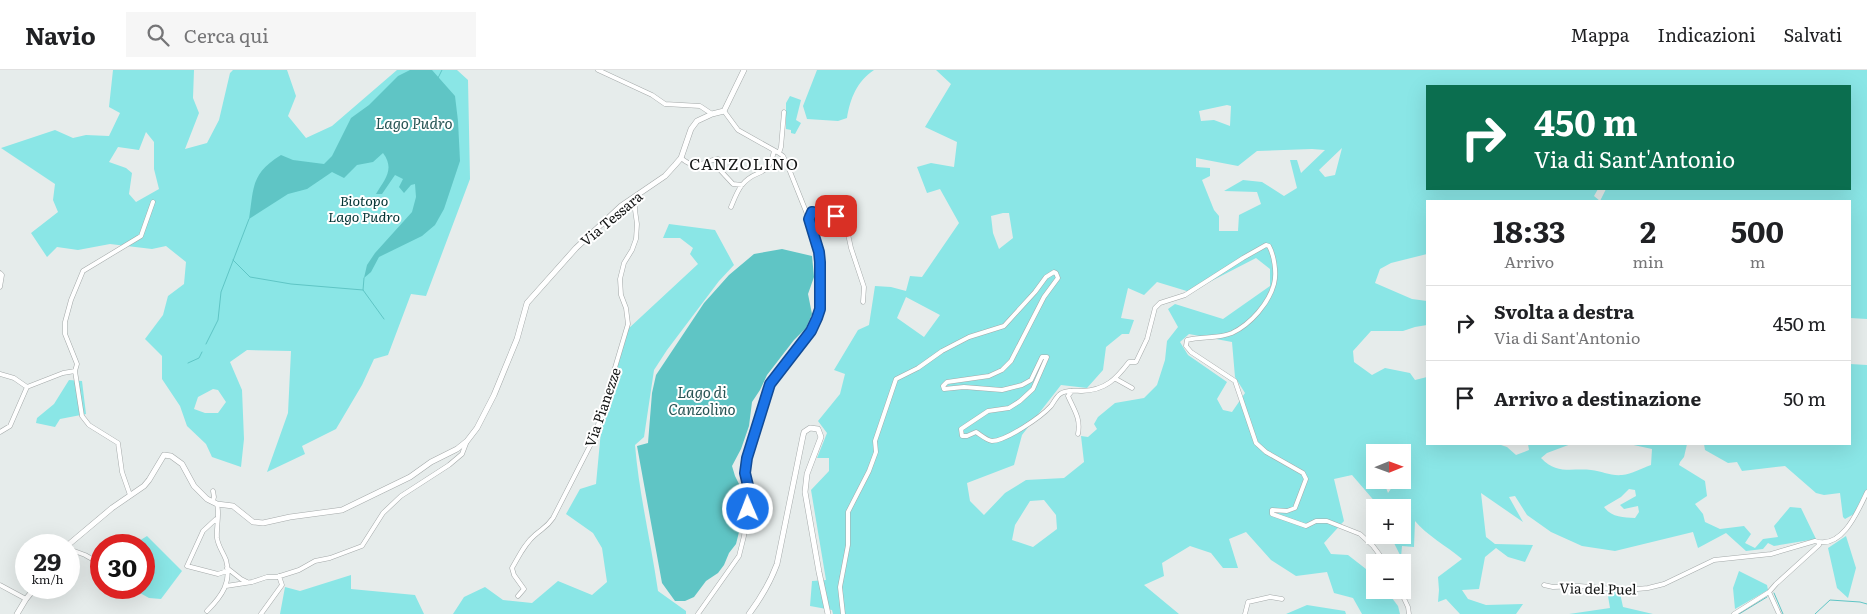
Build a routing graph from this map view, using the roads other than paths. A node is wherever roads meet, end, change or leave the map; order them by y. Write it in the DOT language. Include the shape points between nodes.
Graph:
graph roads {
  1 [pos="598,70"];
  2 [pos="744,70"];
  3 [pos="724,111"];
  4 [pos="784,112"];
  5 [pos="712,114"];
  6 [pos="776,152"];
  7 [pos="681,158"];
  8 [pos="742,185"];
  9 [pos="636,196"];
  10 [pos="153,202"];
  11 [pos="731,207"];
  12 [pos="809,219"];
  13 [pos="0,273"];
  14 [pos="0,287"];
  15 [pos="863,302"];
  16 [pos="75,371"];
  17 [pos="0,374"];
  18 [pos="1116,379"];
  19 [pos="27,387"];
  20 [pos="1132,388"];
  21 [pos="1072,391"];
  22 [pos="0,432"];
  23 [pos="1078,434"];
  24 [pos="467,441"];
  25 [pos="213,491"];
  26 [pos="1867,492"];
  27 [pos="130,495"];
  28 [pos="215,503"];
  29 [pos="216,519"];
  30 [pos="80,535"];
  31 [pos="1819,542"];
  32 [pos="1379,554"];
  33 [pos="227,569"];
  34 [pos="279,576"];
  35 [pos="247,582"];
  36 [pos="0,585"];
  37 [pos="1544,585"];
  38 [pos="226,586"];
  39 [pos="1770,592"];
  40 [pos="15,593"];
  41 [pos="518,596"];
  42 [pos="26,599"];
  43 [pos="1282,599"];
  44 [pos="1404,599"];
  45 [pos="207,611"];
  46 [pos="18,614"];
  47 [pos="261,614"];
  48 [pos="698,614"];
  49 [pos="749,614"];
  50 [pos="828,614"];
  51 [pos="843,614"];
  52 [pos="1245,614"];
  53 [pos="1408,614"];
  54 [pos="1734,614"];
  55 [pos="1779,614"];
  1 -- 5 [label="street" via="666,104 700,106"];
  2 -- 3 [label="street"];
  3 -- 5 [label="street"];
  3 -- 6 [label="street" via="738,130"];
  4 -- 6 [label="street" via="781,147"];
  5 -- 7 [label="street, Via Tessara" via="697,121 691,129"];
  6 -- 8 [label="street" via="765,170"];
  6 -- 12 [label="street" via="787,164"];
  7 -- 8 [label="street" via="694,166 718,160 723,168 720,170 733,184"];
  7 -- 9 [label="street, Via Tessara" via="665,176"];
  8 -- 11 [label="street"];
  9 -- 24 [label="street, Via Tessara" via="576,248 527,303 517,339 494,395"];
  9 -- 41 [label="street, Via Pianezze" via="636,239 620,279 620,295 628,324 622,349 594,438 547,527 524,546 512,568 524,589"];
  10 -- 16 [label="street" via="141,236 83,271 65,322 65,334 77,364"];
  12 -- 15 [label="street" via="812,212 836,216 846,225 864,287"];
  12 -- 48 [label="street" via="819,252 820,309 811,331 770,384 747,458 745,473 750,494 739,556"];
  13 -- 14 [label="street"];
  16 -- 19 [label="street"];
  16 -- 27 [label="street" via="82,416 89,425 118,443 122,472"];
  17 -- 19 [label="street"];
  18 -- 20 [label="street"];
  18 -- 21 [label="street" via="1101,388"];
  18 -- 32 [label="street" via="1129,362 1136,362 1147,339 1155,308 1160,303 1185,295 1243,258 1269,246 1276,276 1260,310 1232,333 1187,340 1186,346 1235,381 1256,443 1303,473 1306,479 1295,508 1272,510 1272,514 1306,526 1316,521 1327,521 1360,534"];
  19 -- 22 [label="street" via="10,426"];
  21 -- 23 [label="street" via="1068,396 1078,415"];
  21 -- 51 [label="street" via="1059,394 1042,414 1009,437 992,441 976,432 962,436 961,429 988,411 1009,408 1020,401 1033,389 1047,357 1042,357 1030,380 1022,385 1002,390 943,388 947,382 989,376 1011,361 1044,297 1058,278 1054,272 1004,326 969,337 896,379 875,441 876,452 869,472 848,512 848,545 840,587"];
  24 -- 28 [label="street" via="410,477 342,510 264,523 252,522 233,506"];
  24 -- 34 [label="street" via="462,454 401,496 384,512 362,546"];
  25 -- 28 [label="street"];
  26 -- 31 [label="street, Via del Puel" via="1845,531 1835,539"];
  27 -- 28 [label="street" via="144,486 164,455 182,464 194,486"];
  27 -- 30 [label="street"];
  28 -- 29 [label="street" via="219,515"];
  29 -- 33 [label="street" via="218,543"];
  29 -- 33 [label="street" via="203,531 188,566 218,574"];
  31 -- 37 [label="street, Via del Puel" via="1771,554 1714,560 1664,584 1648,588 1627,590"];
  31 -- 39 [label="street"];
  33 -- 35 [label="street"];
  33 -- 38 [label="street"];
  34 -- 35 [label="street"];
  34 -- 47 [label="street" via="282,585"];
  35 -- 38 [label="street"];
  36 -- 40 [label="street"];
  38 -- 45 [label="street"];
  39 -- 54 [label="street"];
  39 -- 55 [label="street"];
  42 -- 46 [label="street"];
  43 -- 52 [label="street" via="1270,597 1248,602"];
  44 -- 53 [label="street"];
  49 -- 50 [label="street" via="771,580 777,564 802,436 806,429 814,428 821,436 807,474 805,492"];
}
